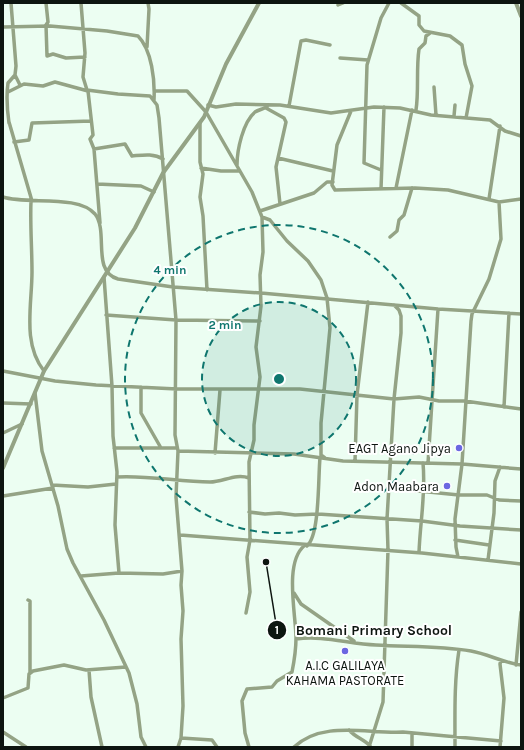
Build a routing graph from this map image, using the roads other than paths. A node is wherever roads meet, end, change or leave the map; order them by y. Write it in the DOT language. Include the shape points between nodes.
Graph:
graph roads {
  1 [pos="11,3"];
  2 [pos="46,3"];
  3 [pos="81,3"];
  4 [pos="148,3"];
  5 [pos="259,3"];
  6 [pos="343,3"];
  7 [pos="389,3"];
  8 [pos="401,3"];
  9 [pos="516,3"];
  10 [pos="338,5"];
  11 [pos="521,16"];
  12 [pos="14,26"];
  13 [pos="46,26"];
  14 [pos="3,27"];
  15 [pos="82,28"];
  16 [pos="430,33"];
  17 [pos="330,45"];
  18 [pos="148,53"];
  19 [pos="85,57"];
  20 [pos="340,58"];
  21 [pos="368,60"];
  22 [pos="15,75"];
  23 [pos="20,84"];
  24 [pos="434,87"];
  25 [pos="88,91"];
  26 [pos="154,91"];
  27 [pos="8,92"];
  28 [pos="154,101"];
  29 [pos="208,105"];
  30 [pos="272,105"];
  31 [pos="455,105"];
  32 [pos="3,106"];
  33 [pos="289,106"];
  34 [pos="384,107"];
  35 [pos="266,108"];
  36 [pos="366,108"];
  37 [pos="351,110"];
  38 [pos="414,110"];
  39 [pos="206,112"];
  40 [pos="436,115"];
  41 [pos="454,116"];
  42 [pos="466,118"];
  43 [pos="91,121"];
  44 [pos="9,123"];
  45 [pos="200,123"];
  46 [pos="500,126"];
  47 [pos="521,136"];
  48 [pos="14,142"];
  49 [pos="94,149"];
  50 [pos="278,158"];
  51 [pos="162,159"];
  52 [pos="237,167"];
  53 [pos="201,168"];
  54 [pos="381,170"];
  55 [pos="240,171"];
  56 [pos="333,171"];
  57 [pos="163,173"];
  58 [pos="333,182"];
  59 [pos="96,184"];
  60 [pos="396,188"];
  61 [pos="412,188"];
  62 [pos="381,189"];
  63 [pos="154,192"];
  64 [pos="3,197"];
  65 [pos="489,199"];
  66 [pos="521,199"];
  67 [pos="32,201"];
  68 [pos="499,202"];
  69 [pos="280,204"];
  70 [pos="260,211"];
  71 [pos="262,216"];
  72 [pos="100,224"];
  73 [pos="390,237"];
  74 [pos="105,274"];
  75 [pos="173,287"];
  76 [pos="207,290"];
  77 [pos="261,293"];
  78 [pos="327,298"];
  79 [pos="368,302"];
  80 [pos="393,305"];
  81 [pos="438,309"];
  82 [pos="474,311"];
  83 [pos="509,313"];
  84 [pos="521,314"];
  85 [pos="106,315"];
  86 [pos="176,320"];
  87 [pos="260,321"];
  88 [pos="3,371"];
  89 [pos="44,371"];
  90 [pos="41,378"];
  91 [pos="112,386"];
  92 [pos="141,387"];
  93 [pos="177,389"];
  94 [pos="220,390"];
  95 [pos="258,390"];
  96 [pos="324,392"];
  97 [pos="35,393"];
  98 [pos="357,395"];
  99 [pos="394,399"];
  100 [pos="431,399"];
  101 [pos="465,401"];
  102 [pos="3,403"];
  103 [pos="30,404"];
  104 [pos="504,407"];
  105 [pos="521,410"];
  106 [pos="22,423"];
  107 [pos="3,433"];
  108 [pos="114,448"];
  109 [pos="161,448"];
  110 [pos="178,450"];
  111 [pos="214,453"];
  112 [pos="251,453"];
  113 [pos="320,458"];
  114 [pos="328,459"];
  115 [pos="355,461"];
  116 [pos="390,462"];
  117 [pos="422,463"];
  118 [pos="428,463"];
  119 [pos="462,464"];
  120 [pos="500,467"];
  121 [pos="3,468"];
  122 [pos="521,469"];
  123 [pos="117,478"];
  124 [pos="249,478"];
  125 [pos="176,480"];
  126 [pos="116,484"];
  127 [pos="52,487"];
  128 [pos="388,488"];
  129 [pos="424,491"];
  130 [pos="459,495"];
  131 [pos="3,496"];
  132 [pos="495,498"];
  133 [pos="521,501"];
  134 [pos="249,512"];
  135 [pos="318,514"];
  136 [pos="387,519"];
  137 [pos="422,521"];
  138 [pos="456,526"];
  139 [pos="492,528"];
  140 [pos="521,530"];
  141 [pos="180,535"];
  142 [pos="250,540"];
  143 [pos="455,540"];
  144 [pos="489,545"];
  145 [pos="306,546"];
  146 [pos="388,550"];
  147 [pos="419,553"];
  148 [pos="458,557"];
  149 [pos="488,560"];
  150 [pos="521,564"];
  151 [pos="182,571"];
  152 [pos="118,573"];
  153 [pos="81,576"];
  154 [pos="293,592"];
  155 [pos="28,600"];
  156 [pos="521,612"];
  157 [pos="246,613"];
  158 [pos="296,639"];
  159 [pos="357,643"];
  160 [pos="384,646"];
  161 [pos="459,650"];
  162 [pos="501,660"];
  163 [pos="516,665"];
  164 [pos="521,665"];
  165 [pos="126,667"];
  166 [pos="89,670"];
  167 [pos="30,672"];
  168 [pos="3,698"];
  169 [pos="350,730"];
  170 [pos="3,732"];
  171 [pos="375,732"];
  172 [pos="412,734"];
  173 [pos="455,737"];
  174 [pos="181,738"];
  175 [pos="501,741"];
  176 [pos="370,746"];
  177 [pos="26,747"];
  178 [pos="102,747"];
  179 [pos="146,747"];
  180 [pos="178,747"];
  181 [pos="216,747"];
  182 [pos="249,747"];
  183 [pos="294,747"];
  184 [pos="412,747"];
  185 [pos="454,747"];
  186 [pos="500,747"];
  1 -- 12 [label="street"];
  2 -- 13 [label="street"];
  3 -- 15 [label="street"];
  4 -- 18 [label="street"];
  5 -- 29 [label="street" via="226,64"];
  6 -- 10 [label="street"];
  7 -- 21 [label="street" via="381,18"];
  8 -- 16 [label="street" via="419,16 422,30"];
  9 -- 11 [label="street"];
  12 -- 13 [label="street"];
  12 -- 14 [label="street"];
  12 -- 22 [label="street"];
  13 -- 15 [label="street"];
  13 -- 19 [label="street" via="47,56 53,54 66,58"];
  15 -- 18 [label="street" via="136,35"];
  15 -- 19 [label="street"];
  16 -- 38 [label="street" via="419,49 418,98"];
  16 -- 42 [label="street" via="450,36 462,45 464,64 472,86"];
  17 -- 33 [label="street" via="301,41"];
  18 -- 26 [label="street"];
  19 -- 25 [label="street" via="83,76"];
  20 -- 21 [label="street"];
  21 -- 36 [label="street"];
  22 -- 23 [label="street"];
  22 -- 27 [label="street" via="8,83"];
  23 -- 25 [label="street" via="43,86 55,82"];
  23 -- 27 [label="street"];
  24 -- 40 [label="street"];
  25 -- 28 [label="street" via="150,96"];
  25 -- 43 [label="street"];
  26 -- 28 [label="street"];
  26 -- 39 [label="street" via="187,91"];
  27 -- 44 [label="street" via="6,101"];
  28 -- 51 [label="street" via="160,118"];
  29 -- 30 [label="street"];
  29 -- 39 [label="street"];
  30 -- 33 [label="street"];
  30 -- 35 [label="street"];
  31 -- 41 [label="street"];
  32 -- 44 [label="street"];
  33 -- 37 [label="street" via="330,113"];
  34 -- 36 [label="street"];
  34 -- 38 [label="street"];
  34 -- 54 [label="street"];
  35 -- 50 [label="street" via="286,121"];
  35 -- 52 [label="street" via="254,113 240,139"];
  36 -- 37 [label="street"];
  36 -- 54 [label="street" via="364,163"];
  37 -- 56 [label="street" via="337,145"];
  38 -- 40 [label="street"];
  38 -- 60 [label="street"];
  39 -- 45 [label="street"];
  39 -- 52 [label="street"];
  40 -- 41 [label="street"];
  41 -- 42 [label="street"];
  42 -- 46 [label="street" via="490,120"];
  43 -- 48 [label="street" via="32,123 29,140"];
  43 -- 49 [label="street" via="93,135 90,139"];
  44 -- 48 [label="street"];
  45 -- 53 [label="street"];
  45 -- 57 [label="street"];
  46 -- 47 [label="street" via="505,131"];
  46 -- 65 [label="street"];
  48 -- 67 [label="street"];
  49 -- 51 [label="street" via="125,144 132,156 156,155"];
  49 -- 59 [label="street"];
  50 -- 56 [label="street"];
  50 -- 69 [label="street" via="276,167"];
  51 -- 57 [label="street"];
  52 -- 55 [label="street"];
  53 -- 55 [label="street"];
  53 -- 76 [label="street" via="203,174 200,198"];
  54 -- 62 [label="street"];
  55 -- 70 [label="street"];
  56 -- 58 [label="street"];
  57 -- 63 [label="street"];
  57 -- 75 [label="street"];
  58 -- 62 [label="street" via="333,188 336,190"];
  58 -- 69 [label="street" via="327,182 314,193"];
  59 -- 63 [label="street" via="144,187"];
  59 -- 72 [label="street"];
  60 -- 61 [label="street"];
  60 -- 62 [label="street"];
  61 -- 65 [label="street" via="448,190"];
  61 -- 73 [label="street" via="404,215 398,220 396,231"];
  63 -- 74 [label="street" via="135,228"];
  64 -- 67 [label="street"];
  65 -- 68 [label="street"];
  66 -- 68 [label="street"];
  67 -- 72 [label="street" via="84,207 94,214"];
  67 -- 89 [label="street" via="30,324 34,354"];
  68 -- 82 [label="street" via="501,239 490,279"];
  69 -- 70 [label="street"];
  70 -- 71 [label="street"];
  71 -- 77 [label="street"];
  71 -- 78 [label="street" via="270,220 289,244 308,260 322,280"];
  72 -- 74 [label="street"];
  74 -- 75 [label="street" via="118,279"];
  74 -- 85 [label="street"];
  74 -- 89 [label="street"];
  75 -- 76 [label="street"];
  75 -- 86 [label="street"];
  76 -- 77 [label="street"];
  77 -- 78 [label="street"];
  77 -- 87 [label="street"];
  78 -- 79 [label="street"];
  78 -- 96 [label="street" via="330,328"];
  79 -- 80 [label="street"];
  79 -- 98 [label="street"];
  80 -- 81 [label="street"];
  80 -- 99 [label="street" via="401,316"];
  81 -- 82 [label="street"];
  81 -- 100 [label="street"];
  82 -- 83 [label="street"];
  82 -- 101 [label="street"];
  83 -- 84 [label="street"];
  83 -- 104 [label="street"];
  85 -- 86 [label="street"];
  85 -- 91 [label="street"];
  86 -- 87 [label="street"];
  86 -- 93 [label="street"];
  87 -- 95 [label="street" via="256,347 260,378"];
  88 -- 90 [label="street"];
  89 -- 90 [label="street"];
  90 -- 91 [label="street"];
  90 -- 97 [label="street"];
  91 -- 92 [label="street"];
  91 -- 108 [label="street"];
  92 -- 93 [label="street"];
  92 -- 109 [label="street" via="141,413"];
  93 -- 94 [label="street"];
  93 -- 110 [label="street" via="175,435"];
  94 -- 95 [label="street"];
  94 -- 111 [label="street"];
  95 -- 96 [label="street"];
  95 -- 112 [label="street"];
  96 -- 98 [label="street"];
  96 -- 114 [label="street" via="321,455"];
  97 -- 103 [label="street"];
  97 -- 127 [label="street" via="42,451"];
  98 -- 99 [label="street"];
  98 -- 115 [label="street"];
  99 -- 100 [label="street"];
  99 -- 116 [label="street"];
  100 -- 101 [label="street"];
  100 -- 118 [label="street"];
  101 -- 104 [label="street"];
  101 -- 119 [label="street"];
  102 -- 103 [label="street"];
  103 -- 106 [label="street"];
  104 -- 105 [label="street"];
  106 -- 107 [label="street"];
  106 -- 121 [label="street"];
  108 -- 109 [label="street"];
  108 -- 123 [label="street"];
  109 -- 110 [label="street"];
  110 -- 111 [label="street"];
  110 -- 125 [label="street"];
  111 -- 112 [label="street"];
  112 -- 113 [label="street" via="294,454"];
  112 -- 124 [label="street"];
  113 -- 114 [label="street"];
  113 -- 135 [label="street"];
  114 -- 115 [label="street"];
  115 -- 116 [label="street"];
  116 -- 117 [label="street"];
  116 -- 128 [label="street"];
  117 -- 118 [label="street"];
  117 -- 129 [label="street"];
  118 -- 119 [label="street"];
  119 -- 120 [label="street"];
  119 -- 130 [label="street"];
  120 -- 122 [label="street"];
  120 -- 132 [label="street" via="495,480"];
  123 -- 125 [label="street"];
  123 -- 126 [label="street"];
  124 -- 125 [label="street" via="236,477 211,482"];
  124 -- 134 [label="street"];
  125 -- 141 [label="street"];
  126 -- 127 [label="street"];
  126 -- 152 [label="street"];
  127 -- 131 [label="street"];
  127 -- 153 [label="street" via="67,549"];
  128 -- 129 [label="street"];
  128 -- 136 [label="street"];
  129 -- 130 [label="street"];
  129 -- 137 [label="street"];
  130 -- 132 [label="street" via="487,495"];
  130 -- 138 [label="street"];
  132 -- 133 [label="street"];
  132 -- 139 [label="street"];
  134 -- 135 [label="street"];
  134 -- 142 [label="street"];
  135 -- 136 [label="street"];
  135 -- 145 [label="street" via="313,540"];
  136 -- 137 [label="street"];
  136 -- 146 [label="street"];
  137 -- 138 [label="street"];
  137 -- 147 [label="street"];
  138 -- 139 [label="street"];
  138 -- 143 [label="street"];
  139 -- 140 [label="street"];
  139 -- 144 [label="street"];
  141 -- 142 [label="street"];
  141 -- 151 [label="street"];
  142 -- 145 [label="street"];
  142 -- 157 [label="street" via="247,557 250,592"];
  143 -- 144 [label="street"];
  143 -- 148 [label="street"];
  144 -- 149 [label="street"];
  145 -- 146 [label="street"];
  145 -- 154 [label="street" via="298,551 296,557"];
  146 -- 147 [label="street"];
  146 -- 160 [label="street"];
  147 -- 148 [label="street"];
  148 -- 149 [label="street"];
  149 -- 150 [label="street"];
  151 -- 152 [label="street" via="162,574"];
  151 -- 174 [label="street"];
  152 -- 153 [label="street"];
  153 -- 165 [label="street"];
  154 -- 158 [label="street"];
  154 -- 159 [label="street" via="299,602"];
  155 -- 167 [label="street" via="31,614"];
  156 -- 163 [label="street"];
  158 -- 159 [label="street" via="317,638"];
  158 -- 182 [label="street" via="291,673 272,687 248,688 242,700"];
  159 -- 160 [label="street"];
  160 -- 161 [label="street"];
  160 -- 171 [label="street" via="383,702"];
  161 -- 162 [label="street"];
  161 -- 173 [label="street" via="454,685"];
  162 -- 163 [label="street"];
  162 -- 175 [label="street" via="504,698"];
  163 -- 164 [label="street"];
  165 -- 166 [label="street"];
  165 -- 179 [label="street" via="135,698 141,737"];
  166 -- 167 [label="street" via="64,664"];
  166 -- 178 [label="street" via="91,697"];
  167 -- 168 [label="street" via="28,688"];
  169 -- 171 [label="street"];
  169 -- 176 [label="street"];
  169 -- 183 [label="street" via="313,734"];
  170 -- 177 [label="street"];
  171 -- 172 [label="street"];
  171 -- 176 [label="street"];
  172 -- 173 [label="street"];
  172 -- 184 [label="street"];
  173 -- 175 [label="street"];
  173 -- 185 [label="street"];
  174 -- 180 [label="street"];
  174 -- 181 [label="street" via="212,740"];
  175 -- 186 [label="street"];
}
